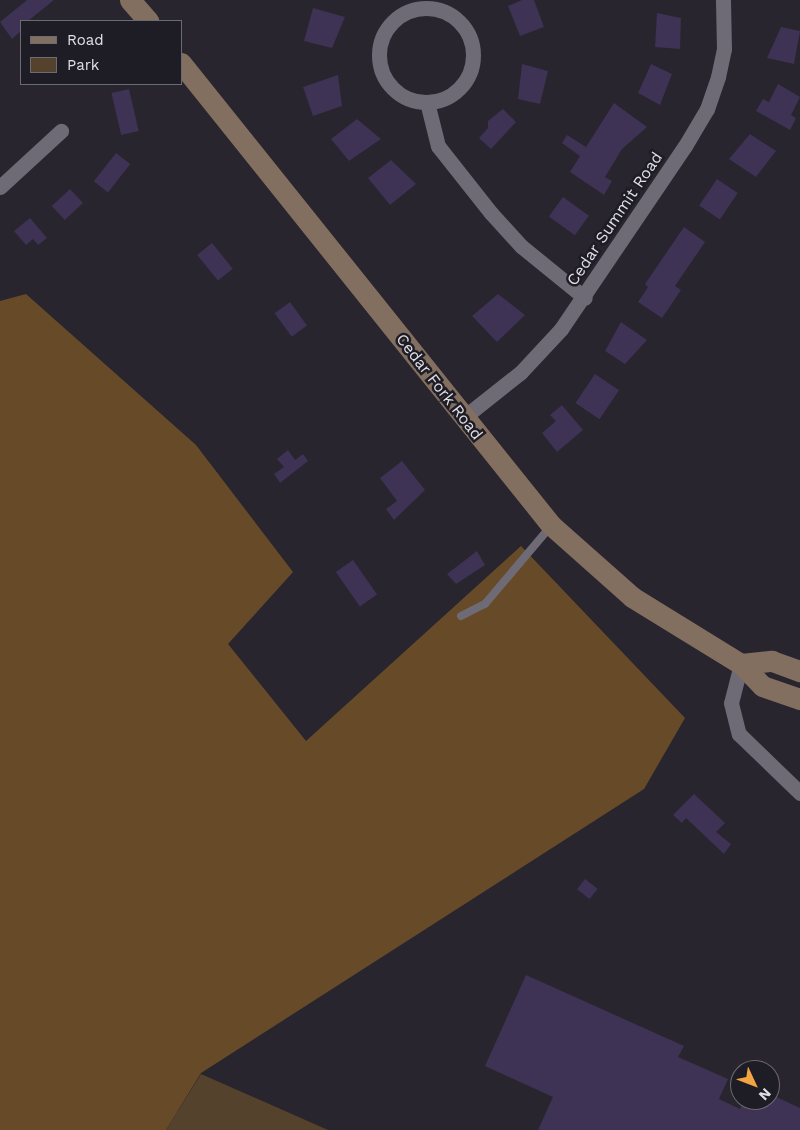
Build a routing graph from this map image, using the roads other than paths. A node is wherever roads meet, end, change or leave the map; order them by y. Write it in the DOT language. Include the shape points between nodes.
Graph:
graph roads {
  1 [pos="130,0"];
  2 [pos="723,0"];
  3 [pos="147,20"];
  4 [pos="182,64"];
  5 [pos="426,102"];
  6 [pos="61,131"];
  7 [pos="2,183"];
  8 [pos="585,298"];
  9 [pos="463,418"];
  10 [pos="551,526"];
  11 [pos="461,616"];
  12 [pos="741,664"];
  13 [pos="800,671"];
  14 [pos="800,699"];
  15 [pos="800,793"];
  1 -- 3 [label="street"];
  2 -- 8 [label="street, Cedar Summit Road" via="724,49 707,109"];
  4 -- 9 [label="street, Cedar Fork Road"];
  5 -- 5 [label="street" via="447,97 463,84 474,55 469,34 456,18 426,8 406,13 393,22 384,35 379,55 384,76 397,92"];
  5 -- 8 [label="street" via="438,146 491,213 521,246"];
  6 -- 7 [label="street"];
  8 -- 9 [label="street, Cedar Summit Road" via="541,352"];
  9 -- 10 [label="street, Cedar Fork Road"];
  10 -- 11 [label="lane" via="485,604"];
  10 -- 12 [label="street, Cedar Fork Road" via="632,597"];
  12 -- 13 [label="street" via="772,660"];
  12 -- 14 [label="street, Cedar Fork Road" via="762,686"];
  12 -- 15 [label="street" via="731,703 739,734"];
}
